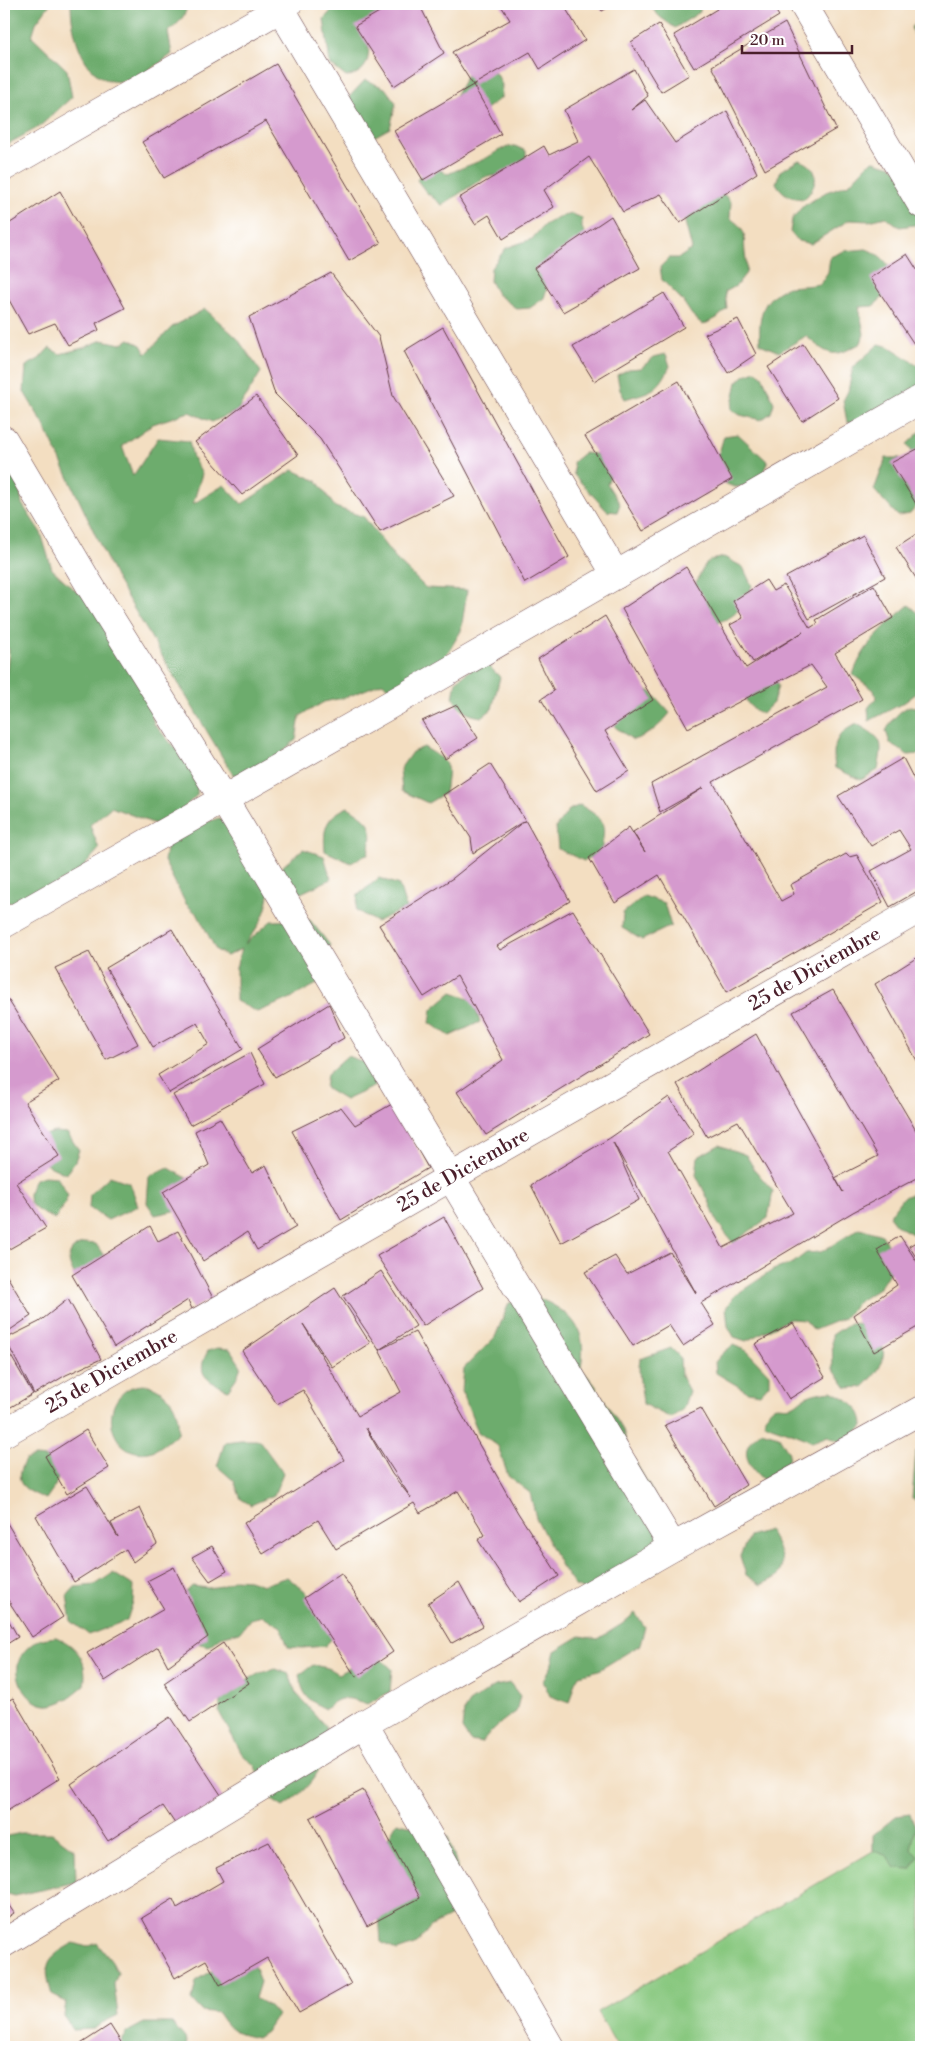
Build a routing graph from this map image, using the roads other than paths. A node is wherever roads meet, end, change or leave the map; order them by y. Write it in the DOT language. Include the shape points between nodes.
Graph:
graph roads {
  1 [pos="802,4"];
  2 [pos="282,5"];
  3 [pos="4,167"];
  4 [pos="921,204"];
  5 [pos="921,399"];
  6 [pos="4,440"];
  7 [pos="616,575"];
  8 [pos="224,800"];
  9 [pos="921,908"];
  10 [pos="4,924"];
  11 [pos="451,1177"];
  12 [pos="921,1410"];
  13 [pos="4,1433"];
  14 [pos="673,1547"];
  15 [pos="364,1724"];
  16 [pos="4,1943"];
  17 [pos="550,2047"];
  1 -- 4 [label="street"];
  2 -- 3 [label="street"];
  2 -- 7 [label="street"];
  5 -- 7 [label="street"];
  6 -- 8 [label="street" via="88,584"];
  7 -- 8 [label="street"];
  8 -- 10 [label="street"];
  8 -- 11 [label="street"];
  9 -- 11 [label="street, 25 de Diciembre"];
  11 -- 13 [label="street, 25 de Diciembre"];
  11 -- 14 [label="street"];
  12 -- 14 [label="street"];
  14 -- 15 [label="street"];
  15 -- 16 [label="street"];
  15 -- 17 [label="street"];
}
